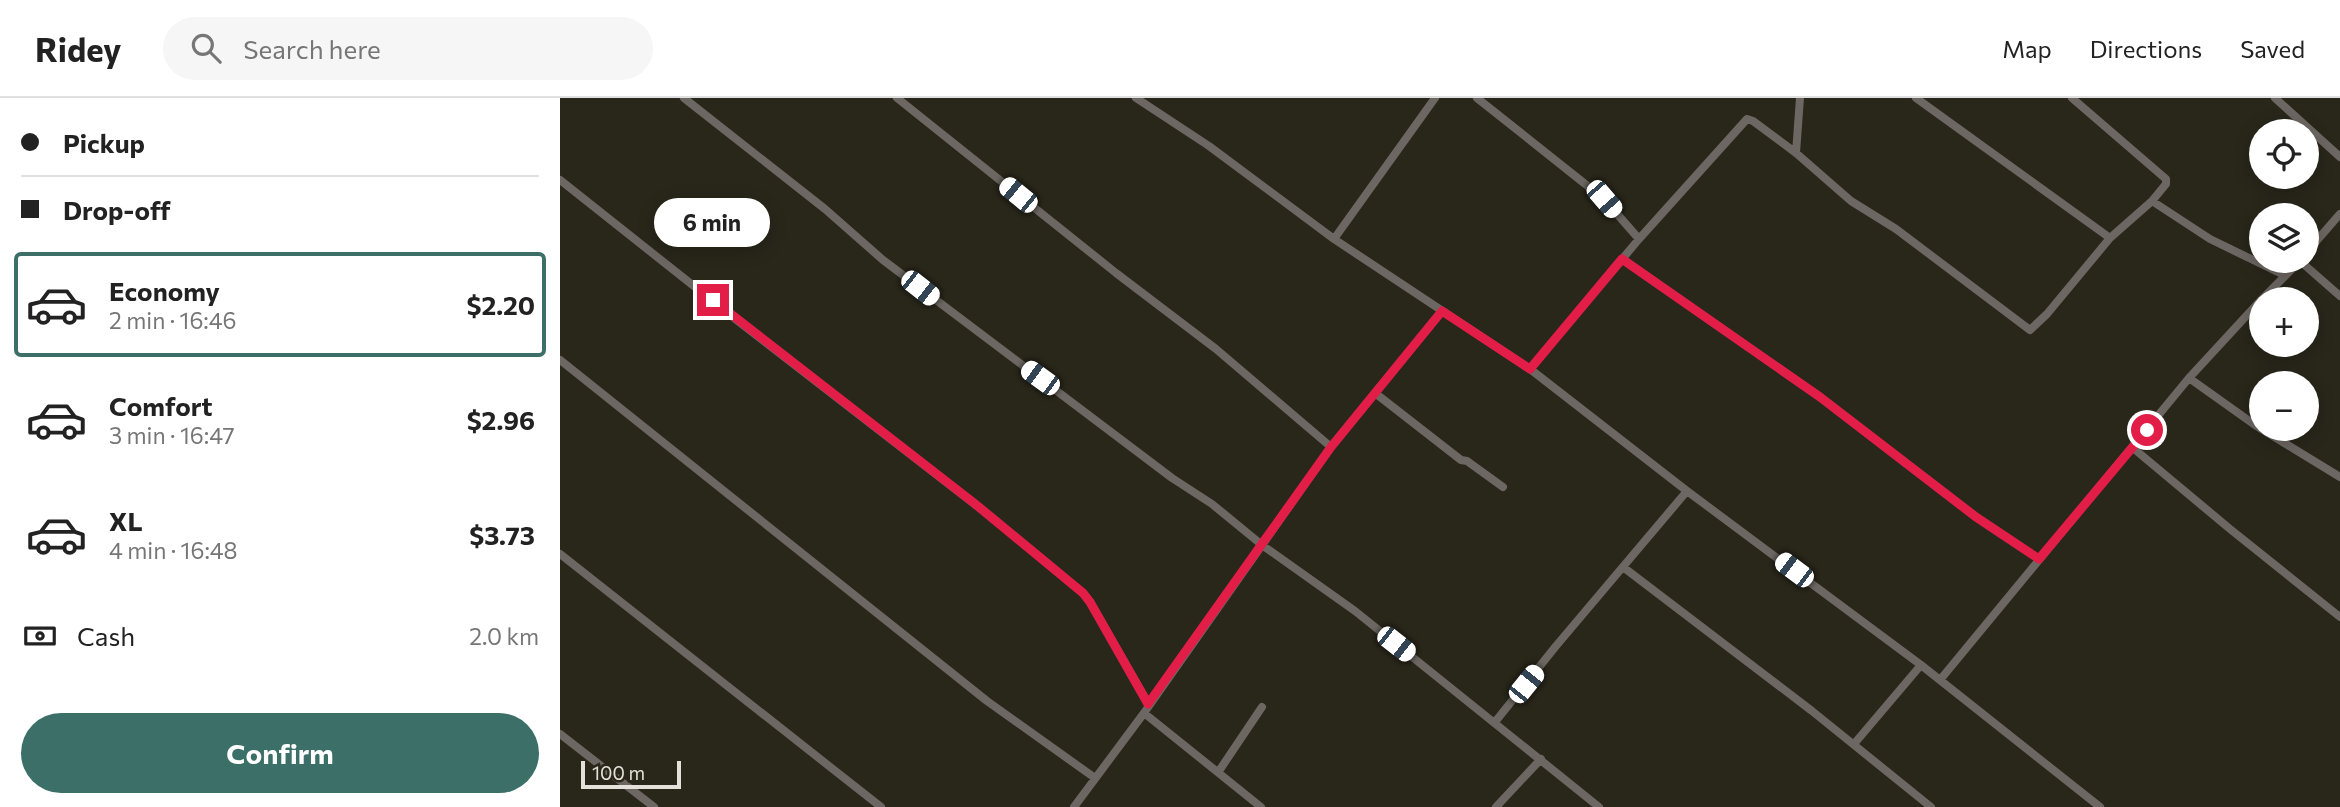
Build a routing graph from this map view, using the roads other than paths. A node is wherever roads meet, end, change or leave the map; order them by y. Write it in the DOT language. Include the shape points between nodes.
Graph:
graph roads {
  1 [pos="684,98"];
  2 [pos="897,98"];
  3 [pos="1136,98"];
  4 [pos="1435,98"];
  5 [pos="1477,98"];
  6 [pos="1800,98"];
  7 [pos="1916,98"];
  8 [pos="2072,98"];
  9 [pos="2275,98"];
  10 [pos="1796,153"];
  11 [pos="2340,157"];
  12 [pos="560,180"];
  13 [pos="2152,201"];
  14 [pos="2340,214"];
  15 [pos="2110,238"];
  16 [pos="2319,238"];
  17 [pos="1334,239"];
  18 [pos="1639,239"];
  19 [pos="1622,259"];
  20 [pos="2286,273"];
  21 [pos="2314,273"];
  22 [pos="2284,275"];
  23 [pos="2273,287"];
  24 [pos="2340,296"];
  25 [pos="1442,311"];
  26 [pos="2249,313"];
  27 [pos="560,359"];
  28 [pos="1530,369"];
  29 [pos="2189,377"];
  30 [pos="1375,393"];
  31 [pos="1331,447"];
  32 [pos="2133,448"];
  33 [pos="2340,477"];
  34 [pos="1503,487"];
  35 [pos="1687,491"];
  36 [pos="1262,545"];
  37 [pos="560,554"];
  38 [pos="2039,559"];
  39 [pos="1623,567"];
  40 [pos="2340,617"];
  41 [pos="1921,665"];
  42 [pos="1940,680"];
  43 [pos="1148,704"];
  44 [pos="1262,707"];
  45 [pos="1144,713"];
  46 [pos="1495,722"];
  47 [pos="560,734"];
  48 [pos="1854,744"];
  49 [pos="1541,759"];
  50 [pos="1219,771"];
  51 [pos="1096,778"];
  52 [pos="654,807"];
  53 [pos="881,807"];
  54 [pos="1074,807"];
  55 [pos="1261,807"];
  56 [pos="1496,807"];
  57 [pos="1599,807"];
  58 [pos="1931,807"];
  59 [pos="2100,807"];
  1 -- 36 [label="street" via="946,309"];
  2 -- 31 [label="street" via="1216,349"];
  3 -- 17 [label="street"];
  4 -- 17 [label="street"];
  5 -- 18 [label="street" via="1604,199"];
  6 -- 10 [label="street"];
  7 -- 15 [label="street"];
  8 -- 13 [label="street" via="2166,179"];
  9 -- 11 [label="street"];
  10 -- 15 [label="street" via="1851,201 1896,229 2030,330"];
  10 -- 18 [label="street" via="1747,119"];
  12 -- 43 [label="street" via="1083,593"];
  13 -- 15 [label="street"];
  13 -- 22 [label="street" via="2210,239"];
  14 -- 16 [label="street"];
  17 -- 25 [label="street"];
  18 -- 19 [label="street"];
  19 -- 28 [label="street"];
  19 -- 38 [label="street" via="1820,397 1976,517"];
  20 -- 22 [label="street"];
  21 -- 24 [label="street"];
  22 -- 23 [label="street"];
  25 -- 28 [label="street"];
  25 -- 30 [label="street"];
  26 -- 29 [label="street"];
  27 -- 51 [label="street" via="987,701"];
  28 -- 35 [label="street"];
  29 -- 32 [label="street"];
  29 -- 33 [label="street" via="2255,425"];
  30 -- 31 [label="street"];
  30 -- 34 [label="street"];
  31 -- 36 [label="street"];
  32 -- 38 [label="street"];
  32 -- 40 [label="street"];
  35 -- 39 [label="street"];
  35 -- 41 [label="street"];
  36 -- 43 [label="street"];
  36 -- 46 [label="street" via="1355,611"];
  37 -- 53 [label="street"];
  38 -- 42 [label="street"];
  39 -- 46 [label="street"];
  39 -- 48 [label="street"];
  41 -- 42 [label="street"];
  41 -- 48 [label="street"];
  42 -- 59 [label="street"];
  43 -- 45 [label="street"];
  44 -- 50 [label="street"];
  45 -- 50 [label="street"];
  45 -- 51 [label="street"];
  46 -- 49 [label="street"];
  47 -- 52 [label="street"];
  48 -- 58 [label="street"];
  49 -- 56 [label="street"];
  49 -- 57 [label="street"];
  50 -- 55 [label="street"];
  51 -- 54 [label="street"];
}
